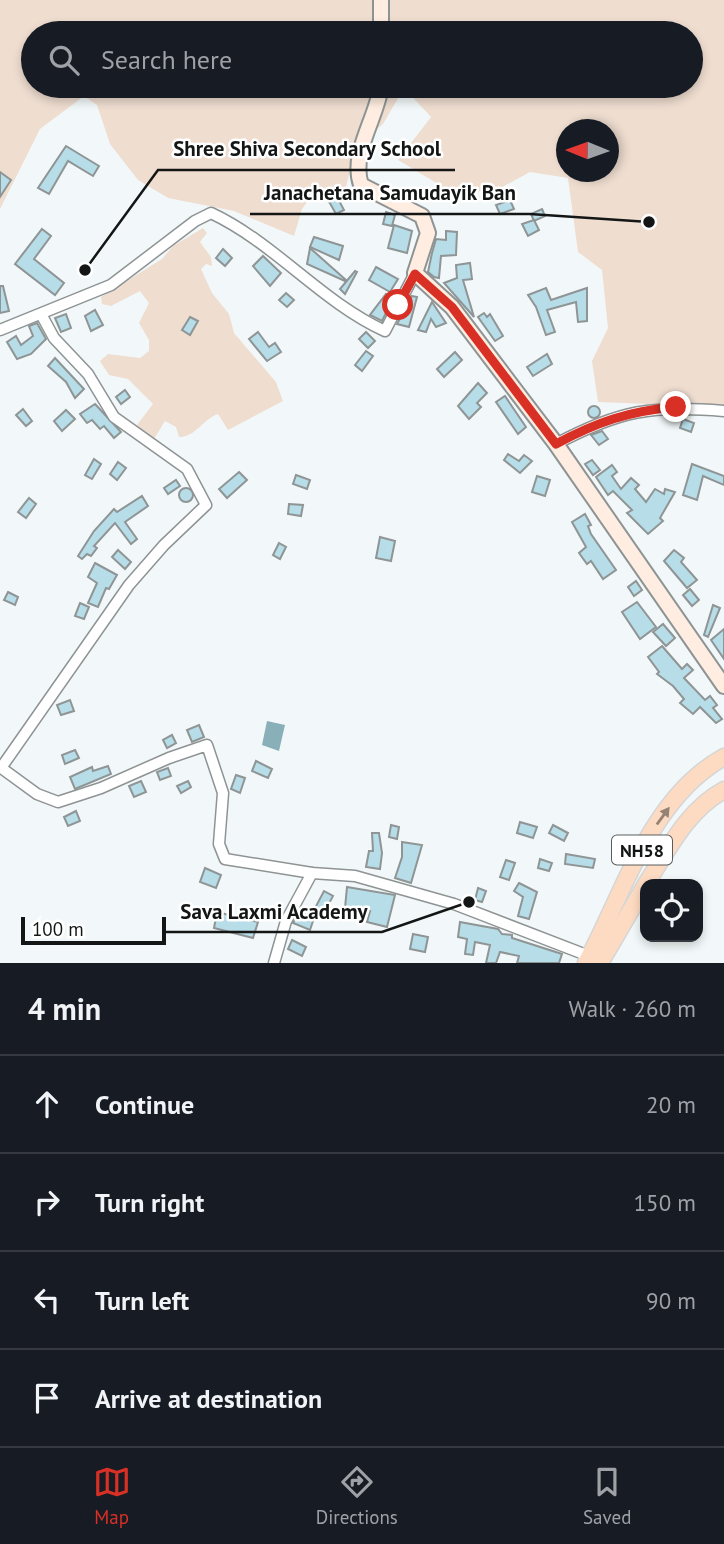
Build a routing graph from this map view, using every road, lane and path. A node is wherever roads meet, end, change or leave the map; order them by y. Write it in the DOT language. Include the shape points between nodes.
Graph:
graph roads {
  1 [pos="381,0"];
  2 [pos="381,21"];
  3 [pos="380,98"];
  4 [pos="415,274"];
  5 [pos="41,314"];
  6 [pos="0,330"];
  7 [pos="724,411"];
  8 [pos="556,444"];
  9 [pos="724,686"];
  10 [pos="724,757"];
  11 [pos="0,767"];
  12 [pos="724,790"];
  13 [pos="312,873"];
  14 [pos="650,879"];
  15 [pos="640,892"];
  16 [pos="615,919"];
  17 [pos="592,961"];
  18 [pos="274,963"];
  1 -- 2 [label="street"];
  3 -- 4 [label="street" via="360,157 359,178 361,186 406,206 426,223 428,233"];
  4 -- 5 [label="street" via="385,331 350,313 239,228 211,213 111,285"];
  4 -- 8 [label="street" via="452,307"];
  5 -- 6 [label="street"];
  5 -- 11 [label="street" via="54,338 89,374 114,417 187,469 206,505 129,586"];
  7 -- 8 [label="street" via="635,410"];
  8 -- 9 [label="street"];
  16 -- 10 [label="main road, NH58, one-way" via="657,823 683,789"];
  11 -- 13 [label="street" via="37,794 58,802 207,745 223,793 219,844 225,859"];
  12 -- 14 [label="main road, NH58" via="707,800 682,827"];
  13 -- 17 [label="street" via="355,876 454,904"];
  13 -- 18 [label="street" via="286,921"];
  15 -- 16 [label="main road, NH58"];
  16 -- 17 [label="main road, NH58"];
}
